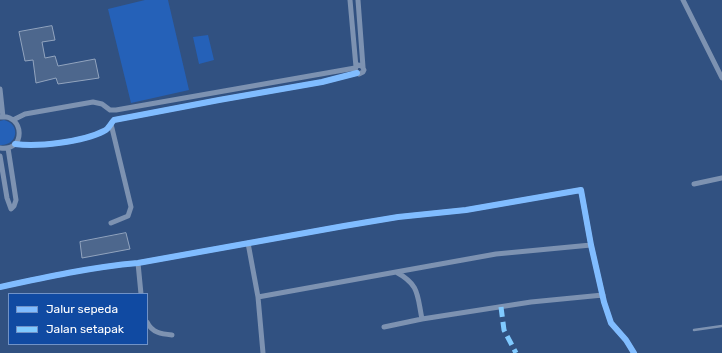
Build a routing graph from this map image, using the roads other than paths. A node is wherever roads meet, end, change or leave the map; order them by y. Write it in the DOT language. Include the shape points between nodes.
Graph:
graph roads {
  1 [pos="350,0"];
  2 [pos="358,0"];
  3 [pos="683,0"];
  4 [pos="356,69"];
  5 [pos="722,78"];
  6 [pos="0,89"];
  7 [pos="2,117"];
  8 [pos="13,120"];
  9 [pos="112,124"];
  10 [pos="15,144"];
  11 [pos="0,148"];
  12 [pos="8,148"];
  13 [pos="0,156"];
  14 [pos="722,178"];
  15 [pos="694,184"];
  16 [pos="111,223"];
  17 [pos="248,243"];
  18 [pos="590,246"];
  19 [pos="138,263"];
  20 [pos="396,272"];
  21 [pos="0,287"];
  22 [pos="141,293"];
  23 [pos="603,295"];
  24 [pos="258,297"];
  25 [pos="422,319"];
  26 [pos="148,323"];
  27 [pos="722,326"];
  28 [pos="384,327"];
  29 [pos="694,330"];
  30 [pos="172,335"];
  31 [pos="263,353"];
  32 [pos="634,353"];
  1 -- 4 [label="street"];
  2 -- 4 [label="street" via="363,67 360,65"];
  3 -- 5 [label="street"];
  4 -- 8 [label="street" via="116,110 93,102 39,111"];
  4 -- 9 [label="street" via="322,82 114,120"];
  6 -- 7 [label="street"];
  7 -- 8 [label="street"];
  8 -- 10 [label="street" via="19,130 19,138"];
  9 -- 10 [label="street" via="104,131 81,139 26,146"];
  9 -- 16 [label="street" via="131,207 128,216"];
  10 -- 12 [label="street"];
  11 -- 12 [label="street"];
  12 -- 13 [label="street" via="16,200 11,209"];
  14 -- 15 [label="street"];
  17 -- 18 [label="street" via="581,190"];
  17 -- 19 [label="street"];
  17 -- 24 [label="street"];
  18 -- 20 [label="street" via="496,254"];
  18 -- 23 [label="street"];
  19 -- 21 [label="street" via="64,273"];
  19 -- 22 [label="street"];
  20 -- 24 [label="street"];
  20 -- 25 [label="street" via="408,280 416,290"];
  23 -- 25 [label="street" via="531,302"];
  23 -- 32 [label="street" via="611,323"];
  24 -- 31 [label="street"];
  25 -- 28 [label="street"];
  26 -- 30 [label="street" via="160,334"];
  27 -- 29 [label="lane"];
}
